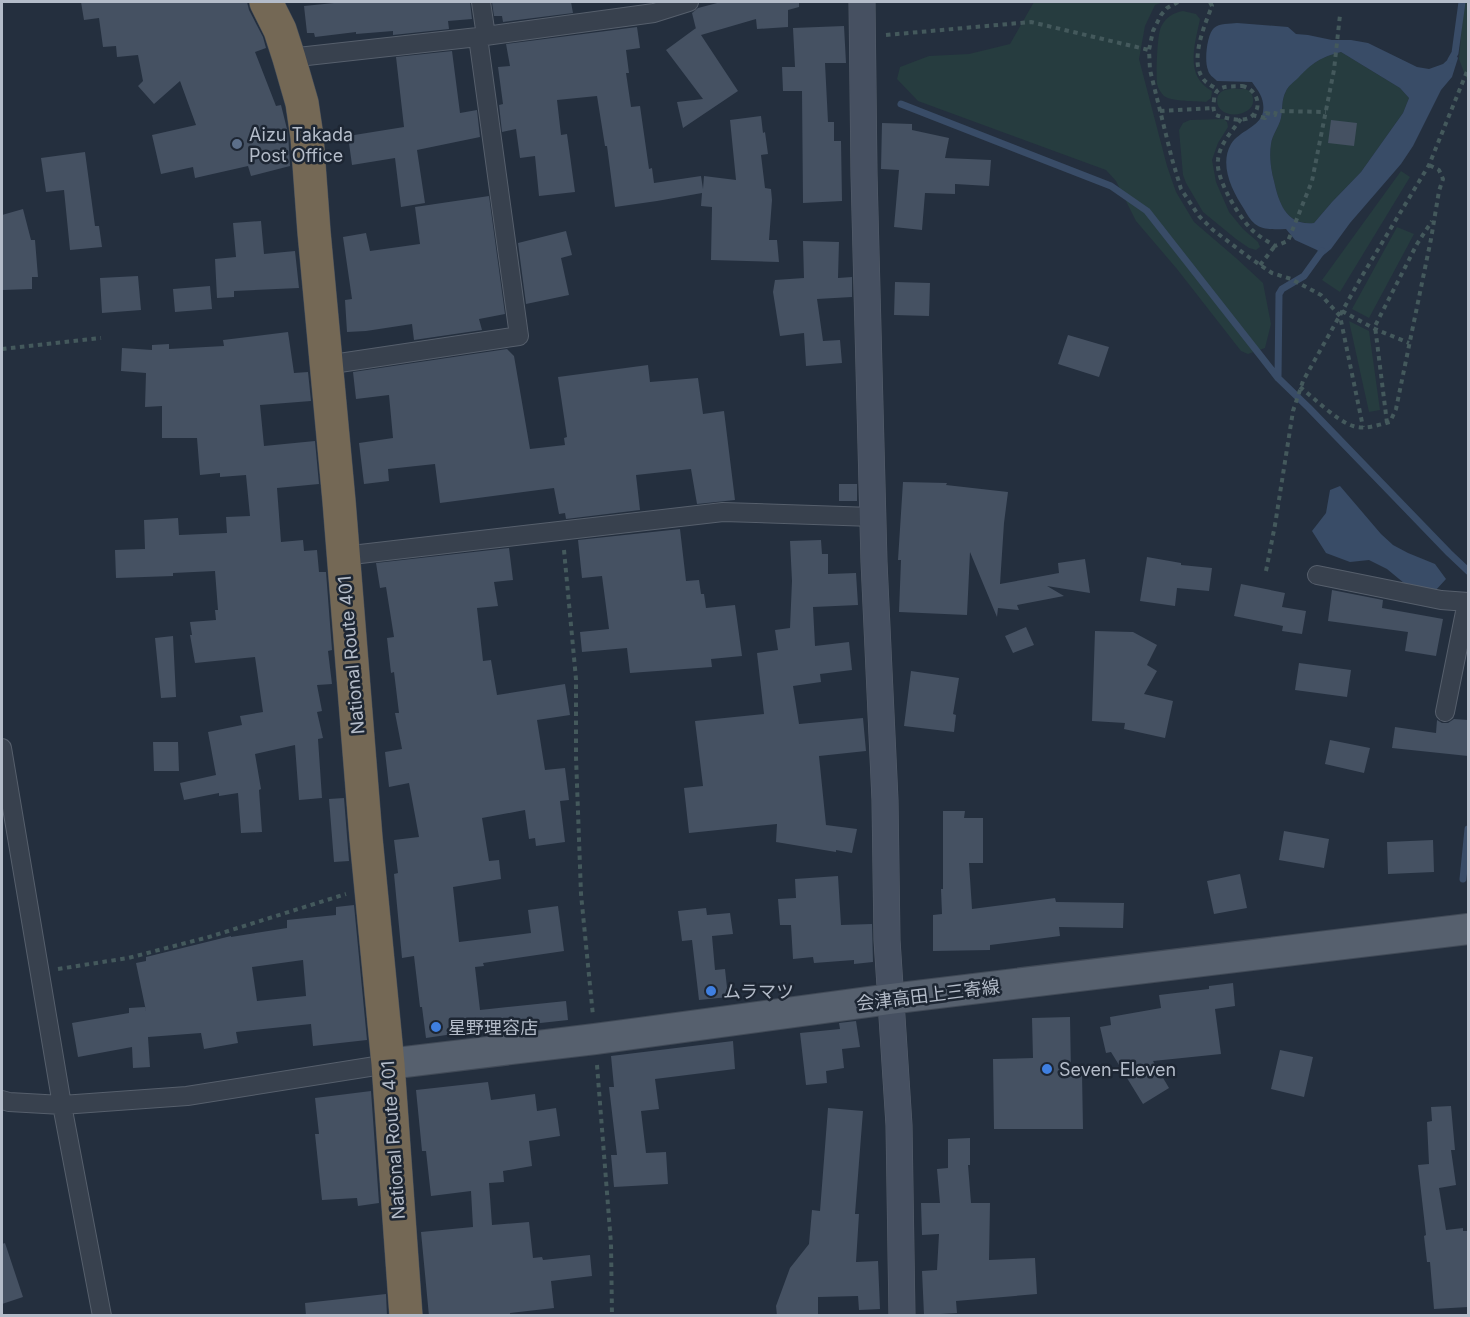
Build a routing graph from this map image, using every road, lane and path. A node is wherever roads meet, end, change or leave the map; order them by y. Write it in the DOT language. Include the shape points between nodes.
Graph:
graph roads {
  1 [pos="266,2"];
  2 [pos="481,2"];
  3 [pos="689,2"];
  4 [pos="862,2"];
  5 [pos="1178,2"];
  6 [pos="1210,2"];
  7 [pos="1340,15"];
  8 [pos="482,37"];
  9 [pos="862,37"];
  10 [pos="1149,50"];
  11 [pos="289,58"];
  12 [pos="1468,69"];
  13 [pos="1217,89"];
  14 [pos="1214,108"];
  15 [pos="1160,111"];
  16 [pos="1326,112"];
  17 [pos="1255,116"];
  18 [pos="1241,119"];
  19 [pos="1429,165"];
  20 [pos="1434,218"];
  21 [pos="1275,246"];
  22 [pos="1260,265"];
  23 [pos="1342,310"];
  24 [pos="1340,316"];
  25 [pos="1376,329"];
  26 [pos="101,338"];
  27 [pos="1409,343"];
  28 [pos="2,349"];
  29 [pos="326,365"];
  30 [pos="1300,387"];
  31 [pos="1387,423"];
  32 [pos="1363,427"];
  33 [pos="873,517"];
  34 [pos="562,531"];
  35 [pos="343,556"];
  36 [pos="1266,571"];
  37 [pos="1317,575"];
  38 [pos="1468,602"];
  39 [pos="1445,712"];
  40 [pos="2,748"];
  41 [pos="347,894"];
  42 [pos="1468,929"];
  43 [pos="39,972"];
  44 [pos="890,999"];
  45 [pos="595,1039"];
  46 [pos="388,1064"];
  47 [pos="2,1100"];
  48 [pos="62,1106"];
  49 [pos="102,1316"];
  50 [pos="406,1316"];
  51 [pos="612,1316"];
  52 [pos="902,1316"];
  1 -- 11 [label="highway, National Route 401"];
  2 -- 8 [label="street"];
  3 -- 8 [label="street" via="654,13"];
  4 -- 9 [label="street"];
  5 -- 10 [label="path" via="1161,15"];
  6 -- 13 [label="path" via="1198,64 1203,79"];
  7 -- 16 [label="path"];
  8 -- 11 [label="street"];
  8 -- 29 [label="street" via="519,336"];
  9 -- 10 [label="path" via="1031,22"];
  9 -- 33 [label="street"];
  10 -- 15 [label="path"];
  11 -- 29 [label="highway, National Route 401" via="307,137"];
  12 -- 19 [label="path"];
  13 -- 14 [label="path"];
  13 -- 17 [label="path" via="1248,87 1256,94"];
  14 -- 15 [label="path"];
  14 -- 18 [label="path" via="1216,115"];
  15 -- 22 [label="path" via="1181,189 1189,203 1213,230"];
  16 -- 17 [label="path" via="1276,111 1275,115 1266,113 1264,118"];
  16 -- 21 [label="path" via="1312,181 1288,241"];
  17 -- 18 [label="path"];
  18 -- 21 [label="path" via="1223,144 1218,168 1231,202 1252,231"];
  19 -- 20 [label="path" via="1439,170 1443,178"];
  19 -- 23 [label="path"];
  20 -- 25 [label="path"];
  20 -- 27 [label="path"];
  21 -- 22 [label="path"];
  22 -- 24 [label="path" via="1321,295"];
  23 -- 24 [label="path"];
  23 -- 25 [label="path"];
  24 -- 30 [label="path"];
  24 -- 32 [label="path"];
  25 -- 27 [label="path"];
  25 -- 31 [label="path"];
  26 -- 28 [label="path"];
  27 -- 31 [label="path" via="1396,410"];
  29 -- 35 [label="highway, National Route 401"];
  30 -- 32 [label="path" via="1342,420"];
  30 -- 36 [label="path"];
  31 -- 32 [label="path"];
  33 -- 34 [label="street" via="723,512"];
  33 -- 44 [label="street"];
  34 -- 35 [label="street"];
  34 -- 45 [label="path" via="576,679 580,894"];
  35 -- 46 [label="highway, National Route 401"];
  37 -- 38 [label="street"];
  38 -- 39 [label="street"];
  40 -- 43 [label="street"];
  41 -- 43 [label="path" via="162,950"];
  42 -- 44 [label="main road, 会津高田上三寄線"];
  43 -- 48 [label="street"];
  44 -- 45 [label="main road, 会津高田上三寄線"];
  44 -- 52 [label="street" via="899,1125"];
  45 -- 46 [label="main road, 会津高田上三寄線"];
  45 -- 51 [label="path" via="611,1244"];
  46 -- 48 [label="street" via="187,1096"];
  46 -- 50 [label="highway, National Route 401"];
  47 -- 48 [label="street"];
  48 -- 49 [label="street"];
}
